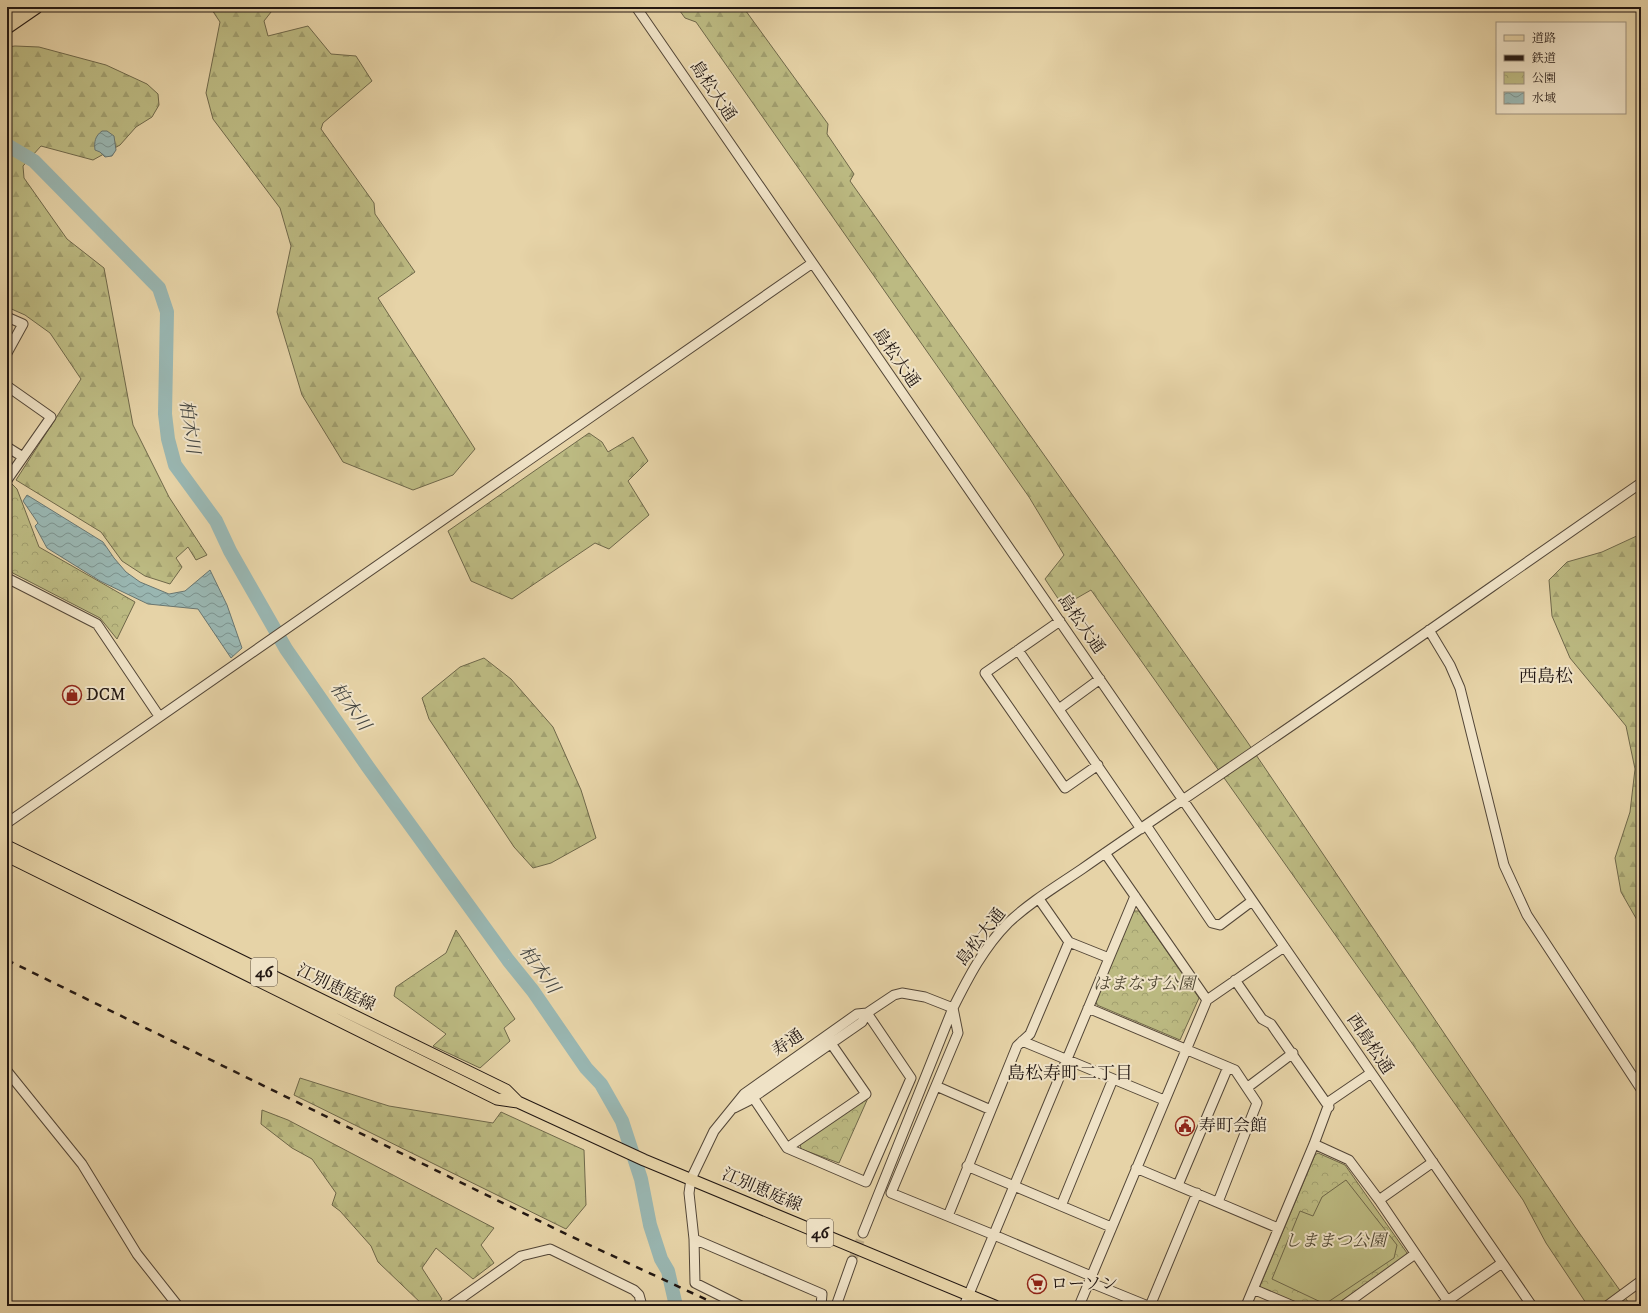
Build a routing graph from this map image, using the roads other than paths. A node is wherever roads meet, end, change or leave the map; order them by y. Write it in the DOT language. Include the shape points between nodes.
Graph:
graph roads {
  1 [pos="15,7"];
  2 [pos="36,7"];
  3 [pos="636,7"];
  4 [pos="7,12"];
  5 [pos="7,27"];
  6 [pos="811,264"];
  7 [pos="7,318"];
  8 [pos="7,353"];
  9 [pos="7,386"];
  10 [pos="7,447"];
  11 [pos="23,457"];
  12 [pos="7,480"];
  13 [pos="1641,483"];
  14 [pos="7,578"];
  15 [pos="1060,621"];
  16 [pos="1429,630"];
  17 [pos="1018,650"];
  18 [pos="1100,679"];
  19 [pos="1059,708"];
  20 [pos="159,716"];
  21 [pos="1098,765"];
  22 [pos="1183,800"];
  23 [pos="7,823"];
  24 [pos="1144,827"];
  25 [pos="7,846"];
  26 [pos="1105,853"];
  27 [pos="7,856"];
  28 [pos="1135,896"];
  29 [pos="1039,899"];
  30 [pos="1252,901"];
  31 [pos="1069,942"];
  32 [pos="1284,947"];
  33 [pos="1109,958"];
  34 [pos="1235,980"];
  35 [pos="1207,1000"];
  36 [pos="953,1008"];
  37 [pos="1088,1008"];
  38 [pos="867,1014"];
  39 [pos="829,1039"];
  40 [pos="1022,1041"];
  41 [pos="1185,1049"];
  42 [pos="1293,1053"];
  43 [pos="1068,1060"];
  44 [pos="1228,1067"];
  45 [pos="7,1071"];
  46 [pos="1371,1073"];
  47 [pos="1113,1079"];
  48 [pos="936,1086"];
  49 [pos="1248,1087"];
  50 [pos="1641,1089"];
  51 [pos="750,1094"];
  52 [pos="1164,1100"];
  53 [pos="518,1102"];
  54 [pos="1329,1107"];
  55 [pos="991,1110"];
  56 [pos="1314,1144"];
  57 [pos="787,1148"];
  58 [pos="1433,1162"];
  59 [pos="968,1166"];
  60 [pos="1136,1168"];
  61 [pos="691,1179"];
  62 [pos="1178,1185"];
  63 [pos="1014,1187"];
  64 [pos="1197,1193"];
  65 [pos="1379,1200"];
  66 [pos="1218,1202"];
  67 [pos="1061,1206"];
  68 [pos="948,1216"];
  69 [pos="1111,1227"];
  70 [pos="1278,1228"];
  71 [pos="863,1233"];
  72 [pos="994,1235"];
  73 [pos="694,1239"];
  74 [pos="1415,1254"];
  75 [pos="852,1261"];
  76 [pos="1502,1263"];
  77 [pos="1090,1279"];
  78 [pos="1641,1281"];
  79 [pos="1253,1289"];
  80 [pos="968,1295"];
  81 [pos="1447,1304"];
  82 [pos="1346,1305"];
  83 [pos="178,1306"];
  84 [pos="450,1306"];
  85 [pos="642,1306"];
  86 [pos="741,1306"];
  87 [pos="821,1306"];
  88 [pos="836,1306"];
  89 [pos="964,1306"];
  90 [pos="995,1306"];
  91 [pos="1079,1306"];
  92 [pos="1149,1306"];
  93 [pos="1246,1306"];
  94 [pos="1293,1306"];
  95 [pos="1532,1306"];
  96 [pos="1607,1306"];
  1 -- 4 [label="highway"];
  2 -- 5 [label="highway"];
  3 -- 6 [label="street, 島松大通"];
  6 -- 15 [label="street, 島松大通"];
  6 -- 20 [label="street"];
  7 -- 8 [label="street" via="23,324"];
  9 -- 11 [label="street" via="51,417"];
  10 -- 11 [label="street"];
  11 -- 12 [label="street"];
  13 -- 16 [label="street"];
  14 -- 20 [label="street" via="97,624"];
  15 -- 17 [label="street"];
  15 -- 18 [label="street, 島松大通"];
  16 -- 22 [label="street"];
  16 -- 50 [label="street" via="1450,665 1460,688 1504,866 1527,915"];
  17 -- 19 [label="street"];
  17 -- 21 [label="street" via="985,673 989,680 1065,788"];
  18 -- 19 [label="street"];
  18 -- 22 [label="street, 島松大通"];
  19 -- 21 [label="street"];
  20 -- 23 [label="street"];
  21 -- 24 [label="street"];
  22 -- 24 [label="street, 島松大通"];
  22 -- 30 [label="street, 西島松通"];
  24 -- 26 [label="street, 島松大通"];
  24 -- 30 [label="street" via="1212,923 1220,925"];
  25 -- 53 [label="main road, 江別恵庭線 / 46" via="506,1090"];
  26 -- 28 [label="street"];
  26 -- 29 [label="street, 島松大通"];
  27 -- 53 [label="main road, 江別恵庭線 / 46" via="497,1099"];
  28 -- 33 [label="street"];
  28 -- 35 [label="street"];
  29 -- 31 [label="street"];
  29 -- 36 [label="street, 島松大通" via="1006,925 969,977"];
  30 -- 32 [label="street, 西島松通"];
  31 -- 33 [label="street"];
  31 -- 40 [label="street" via="1030,1034"];
  32 -- 34 [label="street"];
  32 -- 46 [label="street, 西島松通"];
  33 -- 37 [label="street"];
  34 -- 35 [label="street"];
  34 -- 42 [label="street" via="1262,1020 1271,1024"];
  35 -- 41 [label="street"];
  36 -- 38 [label="street, 寿通" via="925,997 902,993 894,995"];
  36 -- 48 [label="street" via="958,1033"];
  36 -- 71 [label="street, 島松大通"];
  37 -- 41 [label="street"];
  37 -- 43 [label="street"];
  38 -- 39 [label="street, 寿通" via="857,1014"];
  38 -- 57 [label="street" via="911,1078 866,1182"];
  39 -- 51 [label="street, 寿通"];
  39 -- 57 [label="street" via="866,1094"];
  40 -- 43 [label="street"];
  40 -- 55 [label="street" via="1017,1046"];
  41 -- 44 [label="street"];
  41 -- 52 [label="street"];
  42 -- 49 [label="street"];
  42 -- 54 [label="street"];
  43 -- 47 [label="street"];
  43 -- 63 [label="street"];
  44 -- 49 [label="street" via="1235,1070"];
  44 -- 62 [label="street"];
  45 -- 83 [label="street" via="82,1164 137,1254"];
  46 -- 54 [label="street" via="1330,1101"];
  46 -- 58 [label="street, 西島松通"];
  47 -- 52 [label="street"];
  47 -- 67 [label="street"];
  48 -- 55 [label="street"];
  48 -- 68 [label="street" via="891,1193"];
  49 -- 66 [label="street" via="1257,1103"];
  51 -- 57 [label="street"];
  51 -- 61 [label="street, 寿通" via="724,1117 714,1131"];
  52 -- 60 [label="street"];
  53 -- 61 [label="main road, 江別恵庭線 / 46"];
  54 -- 56 [label="street"];
  55 -- 59 [label="street"];
  56 -- 65 [label="street" via="1348,1160"];
  56 -- 70 [label="street"];
  58 -- 65 [label="street"];
  58 -- 76 [label="street, 西島松通"];
  59 -- 63 [label="street"];
  59 -- 68 [label="street"];
  60 -- 62 [label="street"];
  60 -- 69 [label="street"];
  61 -- 73 [label="street" via="689,1193"];
  61 -- 80 [label="main road, 江別恵庭線 / 46"];
  62 -- 64 [label="street"];
  63 -- 67 [label="street"];
  63 -- 72 [label="street"];
  64 -- 66 [label="street"];
  64 -- 92 [label="street"];
  65 -- 74 [label="street"];
  66 -- 70 [label="street"];
  67 -- 69 [label="street"];
  68 -- 72 [label="street"];
  69 -- 77 [label="street"];
  70 -- 79 [label="street"];
  72 -- 77 [label="street"];
  72 -- 80 [label="street"];
  73 -- 86 [label="street" via="695,1283"];
  73 -- 87 [label="street" via="822,1294"];
  74 -- 81 [label="street"];
  74 -- 82 [label="street"];
  75 -- 88 [label="street"];
  76 -- 81 [label="street"];
  76 -- 95 [label="street, 西島松通"];
  77 -- 91 [label="street"];
  77 -- 92 [label="street"];
  78 -- 96 [label="street"];
  79 -- 93 [label="street"];
  79 -- 94 [label="street"];
  80 -- 89 [label="street"];
  80 -- 90 [label="main road, 江別恵庭線 / 46"];
  84 -- 85 [label="street" via="521,1256 550,1249 634,1290 639,1295"];
}
